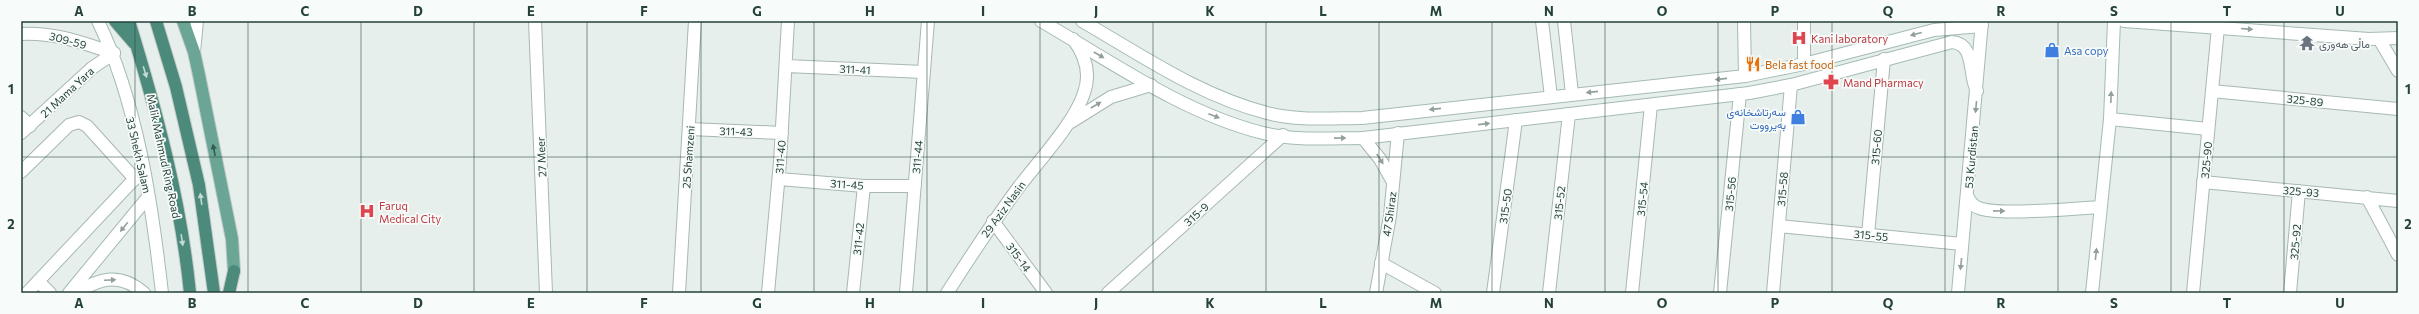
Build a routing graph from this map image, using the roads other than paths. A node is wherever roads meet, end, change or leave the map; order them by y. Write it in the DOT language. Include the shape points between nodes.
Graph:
graph roads {
  1 [pos="98,21"];
  2 [pos="115,21"];
  3 [pos="129,21"];
  4 [pos="156,21"];
  5 [pos="183,21"];
  6 [pos="197,21"];
  7 [pos="535,21"];
  8 [pos="695,21"];
  9 [pos="788,21"];
  10 [pos="928,21"];
  11 [pos="1041,21"];
  12 [pos="1082,21"];
  13 [pos="1542,21"];
  14 [pos="1564,21"];
  15 [pos="1744,21"];
  16 [pos="1804,21"];
  17 [pos="2114,21"];
  18 [pos="2124,21"];
  19 [pos="1982,24"];
  20 [pos="2218,27"];
  21 [pos="1934,30"];
  22 [pos="21,34"];
  23 [pos="2398,38"];
  24 [pos="1073,39"];
  25 [pos="2379,39"];
  26 [pos="136,45"];
  27 [pos="1935,46"];
  28 [pos="194,52"];
  29 [pos="114,53"];
  30 [pos="1884,59"];
  31 [pos="1804,64"];
  32 [pos="786,66"];
  33 [pos="2398,71"];
  34 [pos="924,72"];
  35 [pos="1744,76"];
  36 [pos="1150,85"];
  37 [pos="1791,85"];
  38 [pos="1977,91"];
  39 [pos="2212,91"];
  40 [pos="1572,94"];
  41 [pos="1740,94"];
  42 [pos="1551,97"];
  43 [pos="1651,104"];
  44 [pos="1460,106"];
  45 [pos="2398,109"];
  46 [pos="1569,114"];
  47 [pos="21,117"];
  48 [pos="2110,119"];
  49 [pos="1516,120"];
  50 [pos="1462,126"];
  51 [pos="1064,128"];
  52 [pos="25,129"];
  53 [pos="690,129"];
  54 [pos="2208,129"];
  55 [pos="782,133"];
  56 [pos="1398,134"];
  57 [pos="1284,135"];
  58 [pos="1363,138"];
  59 [pos="21,172"];
  60 [pos="139,174"];
  61 [pos="779,179"];
  62 [pos="2203,182"];
  63 [pos="1393,184"];
  64 [pos="864,186"];
  65 [pos="915,186"];
  66 [pos="2299,191"];
  67 [pos="1967,195"];
  68 [pos="148,197"];
  69 [pos="2367,197"];
  70 [pos="2398,201"];
  71 [pos="2101,207"];
  72 [pos="993,221"];
  73 [pos="1779,226"];
  74 [pos="1868,235"];
  75 [pos="1962,244"];
  76 [pos="2398,255"];
  77 [pos="1381,263"];
  78 [pos="234,271"];
  79 [pos="38,281"];
  80 [pos="27,293"];
  81 [pos="50,293"];
  82 [pos="69,293"];
  83 [pos="76,293"];
  84 [pos="144,293"];
  85 [pos="162,293"];
  86 [pos="190,293"];
  87 [pos="214,293"];
  88 [pos="229,293"];
  89 [pos="235,293"];
  90 [pos="546,293"];
  91 [pos="679,293"];
  92 [pos="768,293"];
  93 [pos="852,293"];
  94 [pos="906,293"];
  95 [pos="946,293"];
  96 [pos="1046,293"];
  97 [pos="1108,293"];
  98 [pos="1376,293"];
  99 [pos="1435,293"];
  100 [pos="1493,293"];
  101 [pos="1549,293"];
  102 [pos="1632,293"];
  103 [pos="1720,293"];
  104 [pos="1773,293"];
  105 [pos="1958,293"];
  106 [pos="2092,293"];
  107 [pos="2193,293"];
  108 [pos="2290,293"];
  1 -- 29 [label="street, 33 Shekh Salam"];
  2 -- 26 [label="highway"];
  3 -- 26 [label="highway, Malik Mahmud Ring Road"];
  87 -- 4 [label="highway, one-way" via="199,186 176,87"];
  5 -- 28 [label="main road"];
  6 -- 28 [label="street"];
  7 -- 90 [label="street, 27 Meer"];
  8 -- 53 [label="street, 25 Shamzeni"];
  9 -- 32 [label="street, 311-40"];
  10 -- 34 [label="street, 311-44"];
  11 -- 24 [label="street"];
  44 -- 12 [label="street, one-way" via="1362,118 1304,118 1268,113 1206,91"];
  13 -- 42 [label="street"];
  14 -- 40 [label="street"];
  15 -- 35 [label="street"];
  16 -- 31 [label="street"];
  48 -- 17 [label="street, one-way"];
  18 -- 20 [label="street"];
  19 -- 21 [label="street"];
  19 -- 38 [label="street, 53 Kurdistan"];
  20 -- 25 [label="street, one-way"];
  20 -- 39 [label="street, 325-90"];
  21 -- 27 [label="street" via="1938,37"];
  21 -- 31 [label="street, one-way"];
  22 -- 29 [label="street, 309-59" via="40,32 61,36"];
  23 -- 25 [label="street"];
  24 -- 36 [label="street, one-way"];
  24 -- 51 [label="street, 29 Aziz Nasin" via="1083,57 1086,84 1081,101"];
  25 -- 33 [label="street"];
  26 -- 86 [label="highway, Malik Mahmud Ring Road, one-way" via="173,188"];
  27 -- 30 [label="street"];
  27 -- 38 [label="street" via="1952,42 1966,49"];
  78 -- 28 [label="main road, one-way" via="232,239"];
  29 -- 52 [label="street, 21 Mama Yara" via="87,72"];
  29 -- 60 [label="street, 33 Shekh Salam"];
  30 -- 37 [label="street"];
  30 -- 74 [label="street, 315-60"];
  31 -- 35 [label="street"];
  32 -- 34 [label="street, 311-41"];
  32 -- 55 [label="street, 311-40"];
  34 -- 65 [label="street, 311-44"];
  35 -- 40 [label="street, one-way"];
  51 -- 36 [label="street, 29 Aziz Nasin, one-way" via="1086,111 1111,97"];
  36 -- 57 [label="street, one-way" via="1204,112 1264,133"];
  37 -- 41 [label="street"];
  37 -- 73 [label="street, 315-58"];
  38 -- 67 [label="street, 53 Kurdistan, one-way"];
  39 -- 45 [label="street, 325-89"];
  39 -- 54 [label="street, 325-90"];
  40 -- 42 [label="street"];
  41 -- 43 [label="street"];
  41 -- 103 [label="street, 315-56"];
  42 -- 44 [label="street"];
  43 -- 46 [label="street"];
  43 -- 102 [label="street, 315-54"];
  44 -- 50 [label="street"];
  46 -- 49 [label="street"];
  46 -- 101 [label="street, 315-52"];
  47 -- 52 [label="street"];
  48 -- 54 [label="street"];
  48 -- 71 [label="street"];
  50 -- 49 [label="street, one-way"];
  49 -- 100 [label="street, 315-50"];
  50 -- 56 [label="street"];
  51 -- 72 [label="street, 29 Aziz Nasin"];
  53 -- 55 [label="street, 311-43"];
  53 -- 91 [label="street, 25 Shamzeni"];
  54 -- 62 [label="street, 325-90"];
  55 -- 61 [label="street, 311-40"];
  56 -- 58 [label="street"];
  56 -- 63 [label="street, 47 Shiraz"];
  57 -- 58 [label="street, one-way" via="1303,138"];
  57 -- 97 [label="street, 315-9"];
  58 -- 63 [label="street, one-way" via="1380,159"];
  59 -- 60 [label="street" via="69,125 79,122 87,126"];
  60 -- 68 [label="street, 33 Shekh Salam"];
  60 -- 79 [label="street"];
  61 -- 64 [label="street, 311-45"];
  61 -- 92 [label="street, 311-40"];
  62 -- 66 [label="street, 325-93"];
  62 -- 107 [label="street, 325-90"];
  63 -- 77 [label="street, 47 Shiraz"];
  64 -- 65 [label="street, 311-45"];
  64 -- 93 [label="street, 311-42"];
  65 -- 94 [label="street, 311-44"];
  66 -- 69 [label="street, 325-93"];
  66 -- 108 [label="street, 325-92"];
  67 -- 71 [label="street, one-way" via="1978,208 1998,211"];
  67 -- 75 [label="street, 53 Kurdistan"];
  68 -- 82 [label="street, one-way"];
  68 -- 85 [label="street, 33 Shekh Salam"];
  69 -- 70 [label="street, 325-93"];
  69 -- 76 [label="street"];
  106 -- 71 [label="street, one-way"];
  72 -- 95 [label="street, 29 Aziz Nasin"];
  72 -- 96 [label="street, 315-14"];
  73 -- 74 [label="street, 315-55"];
  73 -- 104 [label="street, 315-58"];
  74 -- 75 [label="street, 315-55"];
  75 -- 105 [label="street, 53 Kurdistan, one-way"];
  77 -- 98 [label="street, 47 Shiraz"];
  77 -- 99 [label="street"];
  78 -- 88 [label="highway"];
  78 -- 89 [label="street"];
  79 -- 80 [label="street"];
  79 -- 81 [label="street"];
  83 -- 84 [label="street, one-way" via="93,282 107,279 126,282"];
}
